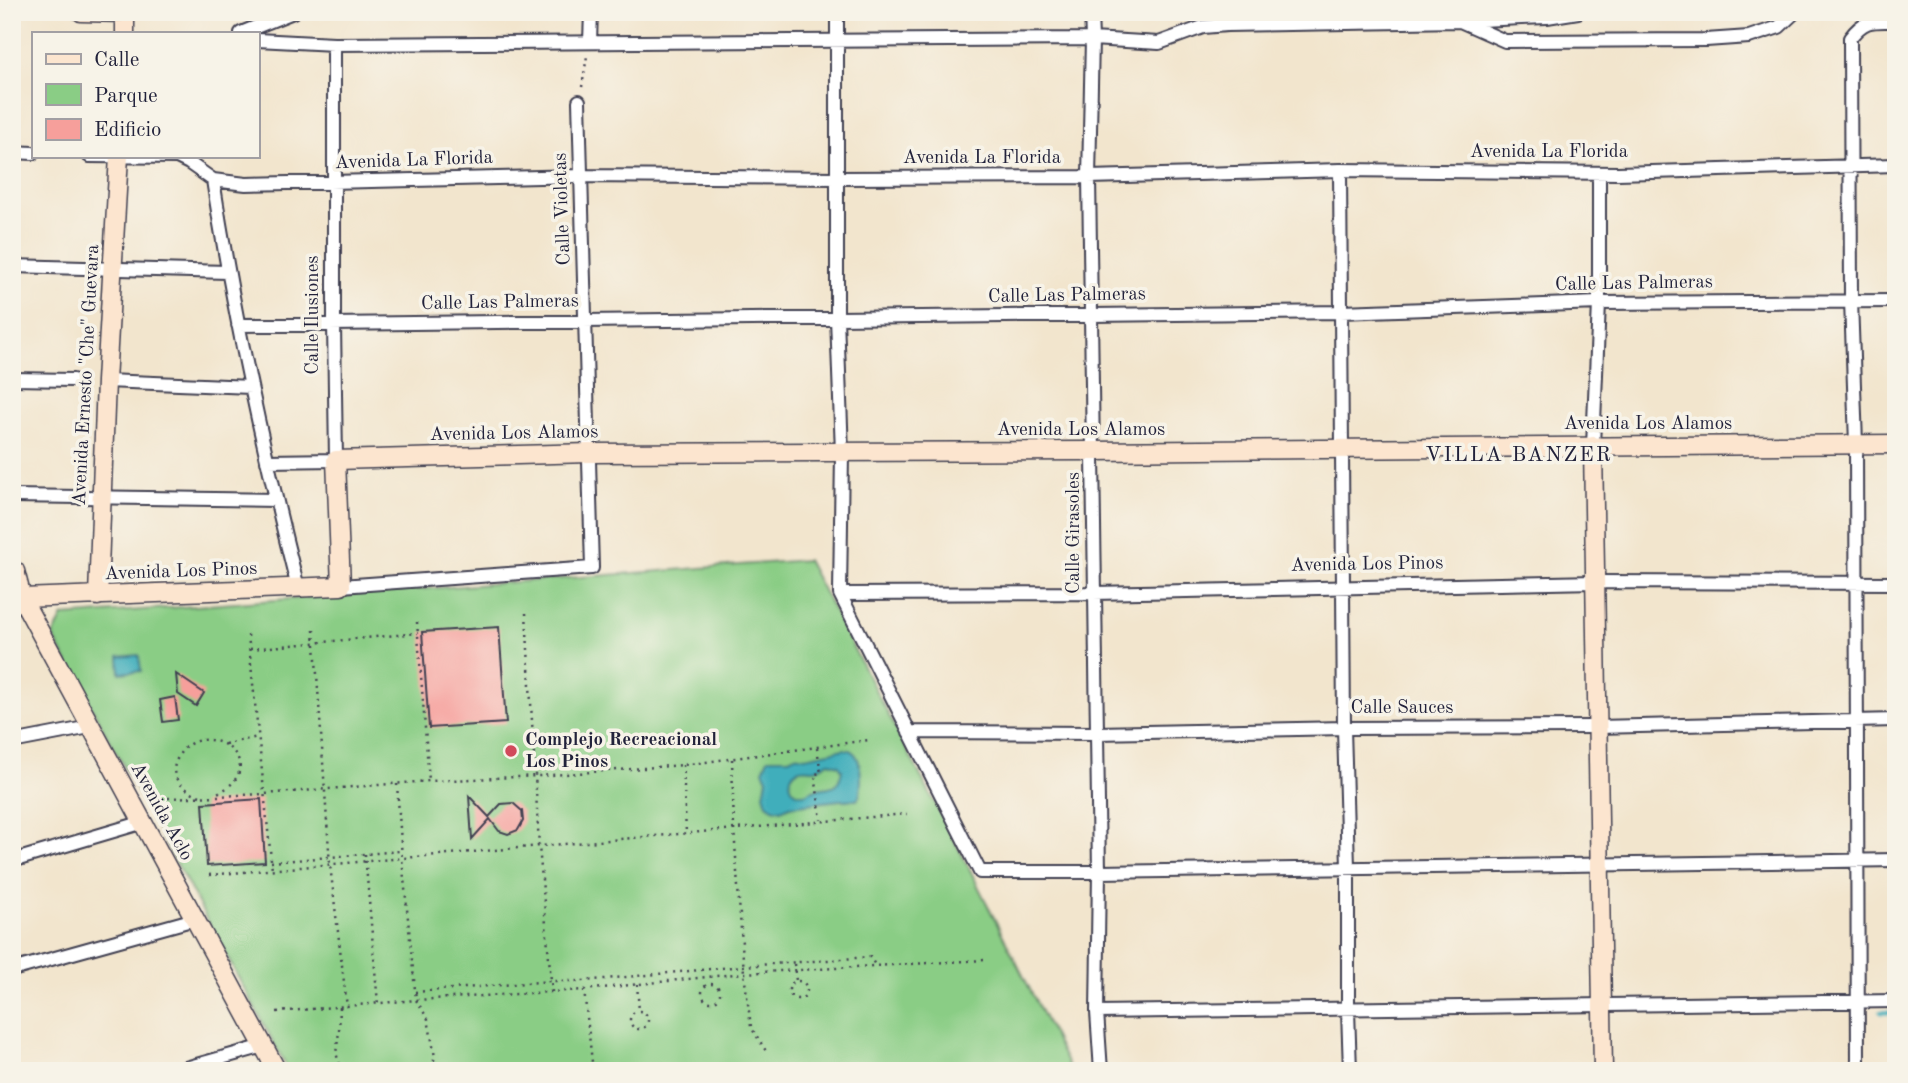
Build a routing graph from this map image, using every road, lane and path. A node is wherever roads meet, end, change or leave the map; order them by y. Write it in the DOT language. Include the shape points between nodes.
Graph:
graph roads {
  1 [pos="81,12"];
  2 [pos="292,12"];
  3 [pos="591,12"];
  4 [pos="837,12"];
  5 [pos="1091,12"];
  6 [pos="1578,12"];
  7 [pos="1795,12"];
  8 [pos="125,13"];
  9 [pos="1521,15"];
  10 [pos="1227,19"];
  11 [pos="1465,20"];
  12 [pos="1896,21"];
  13 [pos="125,32"];
  14 [pos="243,32"];
  15 [pos="1092,39"];
  16 [pos="259,40"];
  17 [pos="837,40"];
  18 [pos="590,42"];
  19 [pos="334,44"];
  20 [pos="579,101"];
  21 [pos="12,152"];
  22 [pos="32,153"];
  23 [pos="119,158"];
  24 [pos="179,158"];
  25 [pos="1896,164"];
  26 [pos="1851,166"];
  27 [pos="1340,170"];
  28 [pos="1599,173"];
  29 [pos="580,176"];
  30 [pos="1089,177"];
  31 [pos="836,178"];
  32 [pos="213,180"];
  33 [pos="334,182"];
  34 [pos="12,266"];
  35 [pos="113,269"];
  36 [pos="227,272"];
  37 [pos="1851,300"];
  38 [pos="1896,301"];
  39 [pos="1599,303"];
  40 [pos="1341,312"];
  41 [pos="1091,315"];
  42 [pos="837,318"];
  43 [pos="586,321"];
  44 [pos="334,324"];
  45 [pos="238,325"];
  46 [pos="12,379"];
  47 [pos="73,380"];
  48 [pos="106,381"];
  49 [pos="251,387"];
  50 [pos="1856,444"];
  51 [pos="1896,444"];
  52 [pos="1593,446"];
  53 [pos="1342,450"];
  54 [pos="1093,452"];
  55 [pos="590,453"];
  56 [pos="842,453"];
  57 [pos="336,460"];
  58 [pos="267,461"];
  59 [pos="12,496"];
  60 [pos="101,499"];
  61 [pos="276,500"];
  62 [pos="13,568"];
  63 [pos="1595,582"];
  64 [pos="1896,583"];
  65 [pos="1856,584"];
  66 [pos="341,586"];
  67 [pos="1343,587"];
  68 [pos="298,588"];
  69 [pos="1094,593"];
  70 [pos="840,594"];
  71 [pos="98,596"];
  72 [pos="25,603"];
  73 [pos="526,613"];
  74 [pos="417,622"];
  75 [pos="314,630"];
  76 [pos="418,633"];
  77 [pos="248,635"];
  78 [pos="315,643"];
  79 [pos="250,649"];
  80 [pos="1857,720"];
  81 [pos="1896,720"];
  82 [pos="90,727"];
  83 [pos="1597,727"];
  84 [pos="1344,728"];
  85 [pos="909,732"];
  86 [pos="1097,733"];
  87 [pos="258,737"];
  88 [pos="869,740"];
  89 [pos="12,742"];
  90 [pos="225,744"];
  91 [pos="817,748"];
  92 [pos="732,759"];
  93 [pos="683,765"];
  94 [pos="535,776"];
  95 [pos="429,781"];
  96 [pos="397,784"];
  97 [pos="325,788"];
  98 [pos="264,794"];
  99 [pos="212,796"];
  100 [pos="202,797"];
  101 [pos="169,798"];
  102 [pos="907,814"];
  103 [pos="821,821"];
  104 [pos="144,822"];
  105 [pos="734,829"];
  106 [pos="686,833"];
  107 [pos="540,846"];
  108 [pos="401,851"];
  109 [pos="365,854"];
  110 [pos="330,857"];
  111 [pos="402,858"];
  112 [pos="1857,860"];
  113 [pos="1896,860"];
  114 [pos="12,861"];
  115 [pos="271,862"];
  116 [pos="366,862"];
  117 [pos="330,864"];
  118 [pos="1600,865"];
  119 [pos="1348,867"];
  120 [pos="272,870"];
  121 [pos="1099,872"];
  122 [pos="209,875"];
  123 [pos="195,919"];
  124 [pos="986,960"];
  125 [pos="794,963"];
  126 [pos="743,966"];
  127 [pos="876,966"];
  128 [pos="12,970"];
  129 [pos="794,970"];
  130 [pos="744,973"];
  131 [pos="710,976"];
  132 [pos="551,981"];
  133 [pos="796,981"];
  134 [pos="637,984"];
  135 [pos="710,984"];
  136 [pos="584,990"];
  137 [pos="415,992"];
  138 [pos="552,992"];
  139 [pos="415,1000"];
  140 [pos="1858,1001"];
  141 [pos="1896,1001"];
  142 [pos="378,1004"];
  143 [pos="1602,1006"];
  144 [pos="340,1007"];
  145 [pos="347,1007"];
  146 [pos="1348,1010"];
  147 [pos="277,1012"];
  148 [pos="639,1012"];
  149 [pos="1097,1012"];
  150 [pos="264,1046"];
  151 [pos="766,1051"];
  152 [pos="175,1071"];
  153 [pos="277,1071"];
  154 [pos="342,1071"];
  155 [pos="430,1071"];
  156 [pos="593,1071"];
  157 [pos="1101,1071"];
  158 [pos="1350,1071"];
  159 [pos="1603,1071"];
  160 [pos="1858,1071"];
  1 -- 8 [label="street"];
  2 -- 14 [label="street"];
  3 -- 18 [label="street"];
  4 -- 17 [label="street"];
  5 -- 15 [label="street, Calle Girasoles"];
  6 -- 9 [label="street"];
  7 -- 11 [label="street" via="1779,27 1749,37 1706,40 1505,41"];
  8 -- 13 [label="street"];
  9 -- 11 [label="street"];
  10 -- 11 [label="street"];
  10 -- 15 [label="street" via="1159,43"];
  12 -- 26 [label="street" via="1870,21 1850,38"];
  15 -- 17 [label="street"];
  15 -- 30 [label="street, Calle Girasoles"];
  16 -- 19 [label="street"];
  17 -- 18 [label="street"];
  17 -- 31 [label="street"];
  18 -- 19 [label="street"];
  18 -- 20 [label="path"];
  19 -- 33 [label="street, Calle Ilusiones"];
  20 -- 29 [label="street, Calle Violetas"];
  21 -- 22 [label="street"];
  23 -- 35 [label="street, Avenida Ernesto \"Che\" Guevara"];
  24 -- 32 [label="street, Avenida La Florida"];
  25 -- 26 [label="street, Avenida La Florida"];
  26 -- 28 [label="street, Avenida La Florida"];
  26 -- 37 [label="street"];
  27 -- 28 [label="street, Avenida La Florida"];
  27 -- 30 [label="street, Avenida La Florida"];
  27 -- 40 [label="street"];
  28 -- 39 [label="street"];
  29 -- 31 [label="street, Avenida La Florida"];
  29 -- 33 [label="street, Avenida La Florida"];
  29 -- 43 [label="street, Calle Violetas"];
  30 -- 31 [label="street, Avenida La Florida"];
  30 -- 41 [label="street, Calle Girasoles"];
  31 -- 42 [label="street"];
  32 -- 33 [label="street, Avenida La Florida"];
  32 -- 36 [label="street"];
  33 -- 44 [label="street, Calle Ilusiones"];
  34 -- 35 [label="street"];
  35 -- 36 [label="street"];
  35 -- 48 [label="street, Avenida Ernesto \"Che\" Guevara"];
  36 -- 45 [label="street"];
  37 -- 38 [label="street, Calle Las Palmeras"];
  37 -- 39 [label="street, Calle Las Palmeras"];
  37 -- 50 [label="street"];
  39 -- 40 [label="street, Calle Las Palmeras"];
  39 -- 52 [label="street"];
  40 -- 41 [label="street, Calle Las Palmeras"];
  40 -- 53 [label="street"];
  41 -- 42 [label="street, Calle Las Palmeras"];
  41 -- 54 [label="street, Calle Girasoles"];
  42 -- 43 [label="street, Calle Las Palmeras"];
  42 -- 56 [label="street"];
  43 -- 44 [label="street, Calle Las Palmeras"];
  43 -- 55 [label="street, Calle Violetas"];
  44 -- 45 [label="street, Calle Las Palmeras"];
  44 -- 57 [label="street, Calle Ilusiones"];
  45 -- 49 [label="street"];
  46 -- 47 [label="street"];
  48 -- 49 [label="street"];
  48 -- 60 [label="street, Avenida Ernesto \"Che\" Guevara"];
  49 -- 58 [label="street"];
  50 -- 51 [label="street, Avenida Los Alamos"];
  50 -- 52 [label="street, Avenida Los Alamos"];
  50 -- 65 [label="street"];
  52 -- 53 [label="street, Avenida Los Alamos"];
  52 -- 63 [label="street"];
  53 -- 54 [label="street, Avenida Los Alamos"];
  53 -- 67 [label="street"];
  54 -- 56 [label="street, Avenida Los Alamos"];
  54 -- 69 [label="street, Calle Girasoles"];
  55 -- 56 [label="street, Avenida Los Alamos"];
  55 -- 57 [label="street, Avenida Los Alamos"];
  55 -- 66 [label="street, Calle Violetas" via="592,568"];
  56 -- 70 [label="street"];
  57 -- 58 [label="street, Avenida Los Alamos"];
  57 -- 66 [label="street, Calle Ilusiones"];
  58 -- 61 [label="street"];
  59 -- 60 [label="street"];
  60 -- 61 [label="street"];
  60 -- 71 [label="street, Avenida Ernesto \"Che\" Guevara"];
  61 -- 68 [label="street"];
  62 -- 72 [label="street, Avenida Aclo"];
  63 -- 65 [label="street, Avenida Los Pinos"];
  63 -- 67 [label="street, Avenida Los Pinos"];
  63 -- 83 [label="street"];
  64 -- 65 [label="street, Avenida Los Pinos"];
  65 -- 80 [label="street"];
  66 -- 68 [label="street, Avenida Los Pinos"];
  67 -- 69 [label="street, Avenida Los Pinos"];
  67 -- 84 [label="street"];
  68 -- 71 [label="street, Avenida Los Pinos"];
  69 -- 70 [label="street, Avenida Los Pinos"];
  69 -- 86 [label="street, Calle Girasoles"];
  70 -- 85 [label="street"];
  71 -- 72 [label="street, Avenida Los Pinos"];
  72 -- 82 [label="street, Avenida Aclo"];
  73 -- 94 [label="path"];
  74 -- 76 [label="path"];
  75 -- 78 [label="path"];
  76 -- 78 [label="path"];
  76 -- 95 [label="path"];
  77 -- 79 [label="path"];
  78 -- 79 [label="path"];
  78 -- 97 [label="path"];
  79 -- 87 [label="path"];
  80 -- 81 [label="street, Calle Sauces"];
  80 -- 83 [label="street, Calle Sauces"];
  80 -- 112 [label="street"];
  82 -- 89 [label="street"];
  82 -- 104 [label="street, Avenida Aclo"];
  83 -- 84 [label="street, Calle Sauces"];
  83 -- 118 [label="street"];
  84 -- 86 [label="street, Calle Sauces"];
  84 -- 119 [label="street"];
  85 -- 86 [label="street, Calle Sauces"];
  85 -- 121 [label="street" via="980,872"];
  86 -- 121 [label="street, Calle Girasoles"];
  87 -- 90 [label="path"];
  87 -- 98 [label="path"];
  88 -- 91 [label="path"];
  90 -- 99 [label="path" via="234,751 240,767 229,786"];
  90 -- 100 [label="path" via="202,739 191,742 177,758 176,778"];
  91 -- 92 [label="path"];
  91 -- 103 [label="path"];
  92 -- 93 [label="path"];
  92 -- 105 [label="path"];
  93 -- 94 [label="path"];
  93 -- 106 [label="path"];
  94 -- 95 [label="path"];
  94 -- 107 [label="path"];
  95 -- 96 [label="path"];
  96 -- 97 [label="path"];
  96 -- 108 [label="path"];
  97 -- 98 [label="path"];
  97 -- 110 [label="path"];
  98 -- 99 [label="path"];
  98 -- 115 [label="path"];
  99 -- 100 [label="path"];
  100 -- 101 [label="path"];
  102 -- 103 [label="path"];
  103 -- 105 [label="path"];
  104 -- 114 [label="street"];
  104 -- 123 [label="street, Avenida Aclo"];
  105 -- 106 [label="path"];
  105 -- 126 [label="path"];
  106 -- 107 [label="path"];
  107 -- 111 [label="path"];
  107 -- 132 [label="path"];
  108 -- 109 [label="path"];
  108 -- 111 [label="path"];
  109 -- 110 [label="path"];
  109 -- 116 [label="path"];
  110 -- 115 [label="path"];
  110 -- 117 [label="path"];
  111 -- 116 [label="path"];
  111 -- 137 [label="path"];
  112 -- 113 [label="street"];
  112 -- 118 [label="street"];
  112 -- 140 [label="street"];
  115 -- 120 [label="path"];
  116 -- 117 [label="path"];
  116 -- 142 [label="path"];
  117 -- 120 [label="path"];
  117 -- 145 [label="path"];
  118 -- 119 [label="street"];
  118 -- 143 [label="street"];
  119 -- 121 [label="street"];
  119 -- 146 [label="street"];
  120 -- 122 [label="path"];
  121 -- 149 [label="street, Calle Girasoles"];
  123 -- 128 [label="street"];
  123 -- 150 [label="street, Avenida Aclo"];
  124 -- 127 [label="path"];
  125 -- 126 [label="path"];
  125 -- 127 [label="path" via="870,957"];
  125 -- 129 [label="path"];
  126 -- 130 [label="path"];
  126 -- 132 [label="path"];
  127 -- 129 [label="path"];
  129 -- 130 [label="path"];
  129 -- 133 [label="path"];
  130 -- 131 [label="path"];
  130 -- 151 [label="path" via="751,1027"];
  131 -- 134 [label="path"];
  131 -- 135 [label="path"];
  132 -- 137 [label="path"];
  132 -- 138 [label="path"];
  133 -- 133 [label="path" via="790,993 794,998 805,997 807,988"];
  134 -- 136 [label="path"];
  134 -- 148 [label="path"];
  135 -- 135 [label="path" via="702,991 709,1002 720,993"];
  136 -- 138 [label="path"];
  136 -- 156 [label="path"];
  137 -- 139 [label="path"];
  138 -- 139 [label="path"];
  139 -- 142 [label="path"];
  139 -- 155 [label="path" via="428,1019 435,1057"];
  140 -- 141 [label="street"];
  140 -- 143 [label="street"];
  140 -- 160 [label="street"];
  142 -- 145 [label="path"];
  143 -- 146 [label="street"];
  143 -- 159 [label="street"];
  144 -- 145 [label="path"];
  144 -- 147 [label="path"];
  144 -- 154 [label="path" via="336,1053"];
  146 -- 149 [label="street"];
  146 -- 158 [label="street"];
  148 -- 148 [label="path" via="633,1013 630,1021 641,1029 648,1018"];
  149 -- 157 [label="street, Calle Girasoles"];
  150 -- 152 [label="street"];
  150 -- 153 [label="street, Avenida Aclo"];
}
